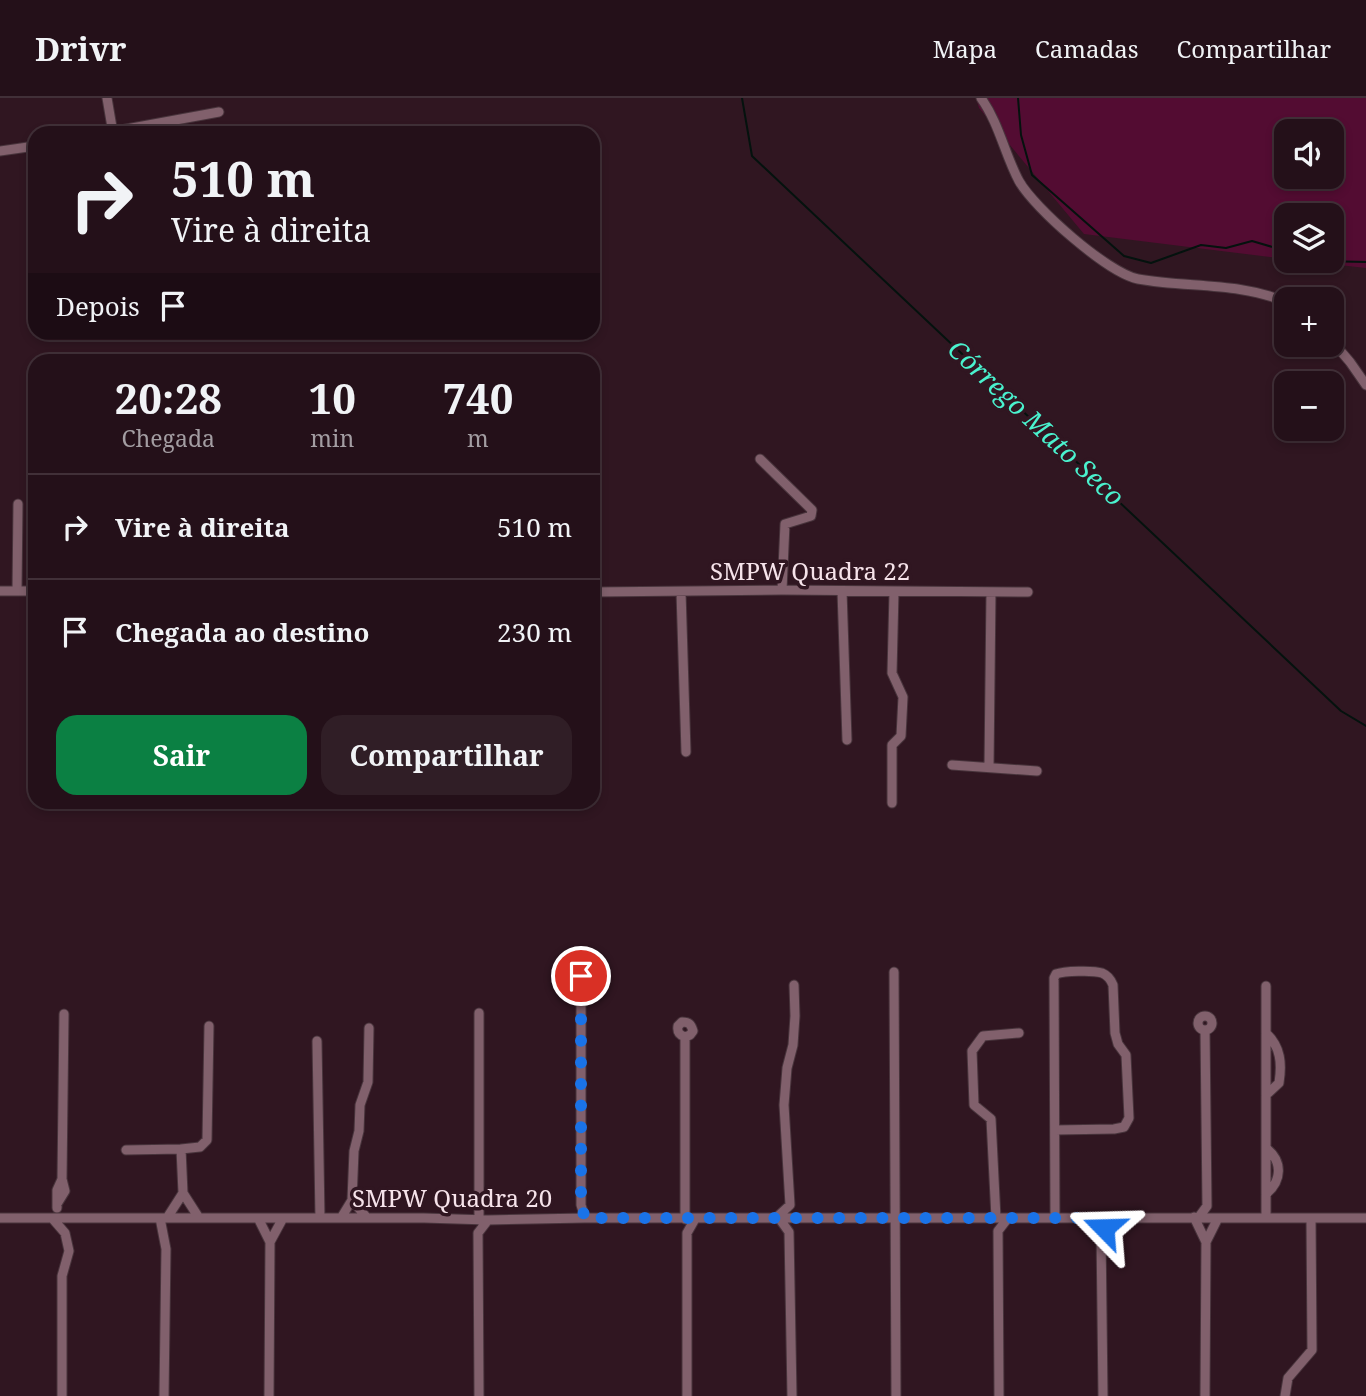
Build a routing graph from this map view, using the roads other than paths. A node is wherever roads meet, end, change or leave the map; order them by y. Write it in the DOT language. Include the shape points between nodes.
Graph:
graph roads {
  1 [pos="107,98"];
  2 [pos="981,98"];
  3 [pos="219,112"];
  4 [pos="112,126"];
  5 [pos="143,126"];
  6 [pos="28,147"];
  7 [pos="0,151"];
  8 [pos="1274,297"];
  9 [pos="1344,355"];
  10 [pos="1366,385"];
  11 [pos="760,458"];
  12 [pos="18,504"];
  13 [pos="782,590"];
  14 [pos="0,591"];
  15 [pos="17,591"];
  16 [pos="28,591"];
  17 [pos="600,592"];
  18 [pos="681,592"];
  19 [pos="842,592"];
  20 [pos="894,592"];
  21 [pos="990,592"];
  22 [pos="1028,592"];
  23 [pos="848,740"];
  24 [pos="686,752"];
  25 [pos="952,765"];
  26 [pos="989,766"];
  27 [pos="1037,771"];
  28 [pos="892,803"];
  29 [pos="894,972"];
  30 [pos="581,976"];
  31 [pos="794,985"];
  32 [pos="1266,986"];
  33 [pos="479,1013"];
  34 [pos="64,1014"];
  35 [pos="209,1026"];
  36 [pos="369,1028"];
  37 [pos="1206,1030"];
  38 [pos="1018,1033"];
  39 [pos="1266,1033"];
  40 [pos="685,1037"];
  41 [pos="317,1041"];
  42 [pos="1266,1095"];
  43 [pos="1055,1130"];
  44 [pos="181,1149"];
  45 [pos="126,1150"];
  46 [pos="183,1193"];
  47 [pos="352,1200"];
  48 [pos="581,1205"];
  49 [pos="790,1205"];
  50 [pos="1207,1206"];
  51 [pos="1197,1217"];
  52 [pos="1216,1217"];
  53 [pos="0,1218"];
  54 [pos="55,1218"];
  55 [pos="164,1218"];
  56 [pos="199,1218"];
  57 [pos="258,1218"];
  58 [pos="283,1218"];
  59 [pos="320,1218"];
  60 [pos="341,1218"];
  61 [pos="367,1218"];
  62 [pos="572,1218"];
  63 [pos="585,1218"];
  64 [pos="778,1218"];
  65 [pos="800,1218"];
  66 [pos="894,1218"];
  67 [pos="993,1218"];
  68 [pos="1008,1218"];
  69 [pos="1055,1218"];
  70 [pos="1093,1218"];
  71 [pos="1112,1218"];
  72 [pos="1266,1218"];
  73 [pos="1366,1218"];
  74 [pos="685,1219"];
  75 [pos="1311,1219"];
  76 [pos="462,1220"];
  77 [pos="483,1220"];
  78 [pos="1200,1229"];
  79 [pos="1212,1229"];
  80 [pos="998,1231"];
  81 [pos="789,1232"];
  82 [pos="1101,1232"];
  83 [pos="478,1233"];
  84 [pos="687,1233"];
  85 [pos="270,1242"];
  86 [pos="1206,1242"];
  87 [pos="62,1396"];
  88 [pos="164,1396"];
  89 [pos="269,1396"];
  90 [pos="479,1396"];
  91 [pos="687,1396"];
  92 [pos="792,1396"];
  93 [pos="895,1396"];
  94 [pos="999,1396"];
  95 [pos="1103,1396"];
  96 [pos="1205,1396"];
  97 [pos="1285,1396"];
  1 -- 4 [label="street"];
  2 -- 8 [label="street" via="1026,193 1104,262 1136,279"];
  3 -- 5 [label="street"];
  6 -- 7 [label="street"];
  9 -- 10 [label="street"];
  11 -- 13 [label="street" via="812,510 811,516 785,524"];
  12 -- 15 [label="street"];
  13 -- 18 [label="street, SMPW Quadra 22"];
  13 -- 19 [label="street, SMPW Quadra 22"];
  14 -- 15 [label="street"];
  15 -- 16 [label="street"];
  17 -- 18 [label="street, SMPW Quadra 22"];
  18 -- 24 [label="street"];
  19 -- 20 [label="street, SMPW Quadra 22"];
  19 -- 23 [label="street"];
  20 -- 21 [label="street, SMPW Quadra 22"];
  20 -- 28 [label="street" via="892,673 903,698 901,736 892,745"];
  21 -- 22 [label="street, SMPW Quadra 22"];
  21 -- 26 [label="street"];
  25 -- 26 [label="street"];
  26 -- 27 [label="street"];
  29 -- 66 [label="street"];
  30 -- 48 [label="street"];
  31 -- 49 [label="street" via="796,1016 784,1105"];
  32 -- 39 [label="street"];
  33 -- 77 [label="street"];
  34 -- 54 [label="street" via="62,1179"];
  35 -- 44 [label="street" via="207,1140 200,1147"];
  36 -- 47 [label="street" via="369,1082 360,1105"];
  37 -- 50 [label="street"];
  38 -- 67 [label="street" via="983,1036 972,1051 974,1105 990,1119"];
  39 -- 42 [label="street"];
  39 -- 42 [label="street" via="1280,1052 1279,1083"];
  40 -- 74 [label="street"];
  41 -- 59 [label="street"];
  42 -- 72 [label="street"];
  43 -- 43 [label="street" via="1054,978 1063,972 1101,972 1113,985 1115,1033 1126,1055 1129,1118 1124,1127 1114,1129"];
  43 -- 69 [label="street"];
  44 -- 45 [label="street"];
  44 -- 46 [label="street"];
  46 -- 55 [label="street"];
  46 -- 56 [label="street"];
  47 -- 60 [label="street"];
  47 -- 61 [label="street"];
  48 -- 62 [label="street"];
  48 -- 63 [label="street"];
  49 -- 64 [label="street"];
  49 -- 65 [label="street"];
  50 -- 51 [label="street"];
  50 -- 52 [label="street"];
  51 -- 52 [label="street, SMPW Quadra 20"];
  51 -- 71 [label="street, SMPW Quadra 20"];
  51 -- 78 [label="street"];
  52 -- 72 [label="street, SMPW Quadra 20"];
  52 -- 79 [label="street"];
  53 -- 54 [label="street, SMPW Quadra 20"];
  54 -- 55 [label="street, SMPW Quadra 20"];
  54 -- 87 [label="street" via="69,1251 62,1276"];
  55 -- 56 [label="street, SMPW Quadra 20"];
  55 -- 88 [label="street"];
  56 -- 57 [label="street, SMPW Quadra 20"];
  57 -- 58 [label="street, SMPW Quadra 20"];
  57 -- 85 [label="street"];
  58 -- 59 [label="street, SMPW Quadra 20"];
  58 -- 85 [label="street"];
  59 -- 60 [label="street, SMPW Quadra 20"];
  60 -- 61 [label="street, SMPW Quadra 20"];
  61 -- 76 [label="street, SMPW Quadra 20"];
  62 -- 63 [label="street, SMPW Quadra 20"];
  62 -- 77 [label="street, SMPW Quadra 20"];
  63 -- 74 [label="street, SMPW Quadra 20"];
  64 -- 65 [label="street, SMPW Quadra 20"];
  64 -- 74 [label="street, SMPW Quadra 20"];
  64 -- 81 [label="street"];
  65 -- 66 [label="street, SMPW Quadra 20"];
  65 -- 81 [label="street"];
  66 -- 67 [label="street, SMPW Quadra 20"];
  66 -- 93 [label="street"];
  67 -- 68 [label="street, SMPW Quadra 20"];
  67 -- 80 [label="street"];
  68 -- 69 [label="street, SMPW Quadra 20"];
  68 -- 80 [label="street"];
  69 -- 70 [label="street, SMPW Quadra 20"];
  70 -- 71 [label="street, SMPW Quadra 20"];
  70 -- 82 [label="street"];
  71 -- 82 [label="street"];
  72 -- 75 [label="street, SMPW Quadra 20"];
  73 -- 75 [label="street, SMPW Quadra 20"];
  74 -- 84 [label="street"];
  74 -- 84 [label="street"];
  75 -- 97 [label="street" via="1312,1350 1288,1378"];
  76 -- 77 [label="street, SMPW Quadra 20"];
  76 -- 83 [label="street"];
  77 -- 83 [label="street"];
  78 -- 79 [label="street"];
  78 -- 86 [label="street"];
  79 -- 86 [label="street"];
  80 -- 94 [label="street"];
  81 -- 92 [label="street"];
  82 -- 95 [label="street"];
  83 -- 90 [label="street"];
  84 -- 91 [label="street"];
  85 -- 89 [label="street"];
  86 -- 96 [label="street"];
}
